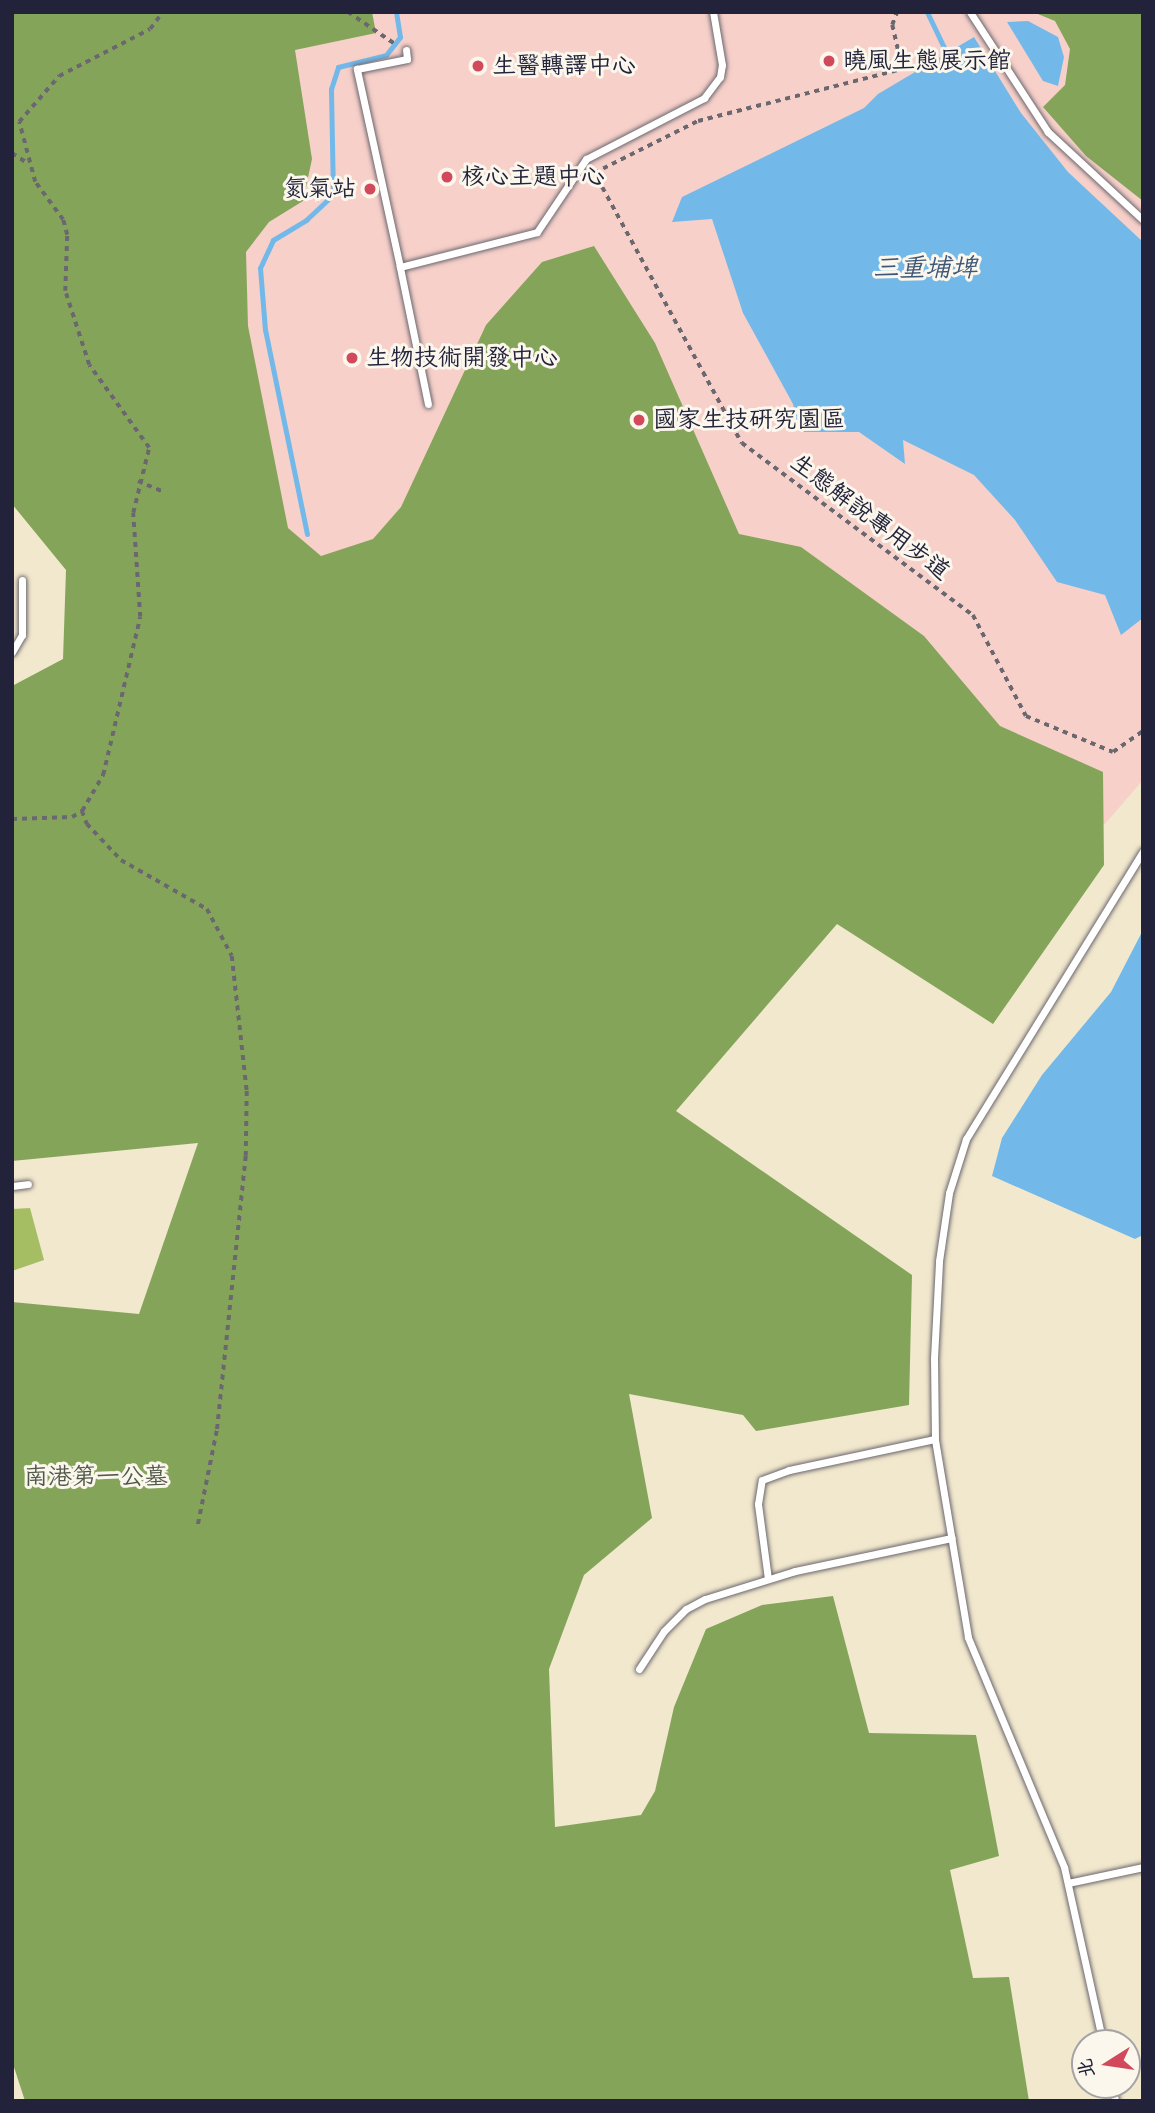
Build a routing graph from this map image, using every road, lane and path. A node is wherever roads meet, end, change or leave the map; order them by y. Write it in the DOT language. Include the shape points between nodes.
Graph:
graph roads {
  1 [pos="163,12"];
  2 [pos="348,12"];
  3 [pos="713,12"];
  4 [pos="897,12"];
  5 [pos="970,12"];
  6 [pos="383,38"];
  7 [pos="406,50"];
  8 [pos="12,153"];
  9 [pos="586,159"];
  10 [pos="28,164"];
  11 [pos="594,173"];
  12 [pos="1143,220"];
  13 [pos="400,267"];
  14 [pos="428,404"];
  15 [pos="138,481"];
  16 [pos="162,491"];
  17 [pos="22,580"];
  18 [pos="12,652"];
  19 [pos="1143,731"];
  20 [pos="82,811"];
  21 [pos="12,819"];
  22 [pos="1143,851"];
  23 [pos="28,1184"];
  24 [pos="12,1186"];
  25 [pos="935,1439"];
  26 [pos="198,1525"];
  27 [pos="952,1538"];
  28 [pos="768,1579"];
  29 [pos="639,1669"];
  30 [pos="1143,1867"];
  31 [pos="1068,1883"];
  32 [pos="1100,2029"];
  1 -- 10 [label="path" via="150,29 59,76 19,121"];
  2 -- 6 [label="path"];
  3 -- 9 [label="lane" via="722,65 713,90"];
  4 -- 11 [label="path" via="892,25 902,69 698,121"];
  5 -- 12 [label="lane" via="1048,132"];
  7 -- 13 [label="lane" via="407,59 357,69"];
  8 -- 10 [label="path"];
  9 -- 11 [label="path, 生態解說專用步道"];
  9 -- 13 [label="lane" via="537,232"];
  10 -- 15 [label="path" via="35,182 63,220 67,235 65,290 89,365 109,398 147,439 149,462"];
  11 -- 19 [label="path, 生態解說專用步道" via="742,443 973,615 1026,716 1112,752"];
  13 -- 14 [label="lane"];
  15 -- 16 [label="path"];
  15 -- 20 [label="path" via="133,533 139,617 133,656 103,775"];
  17 -- 18 [label="lane" via="24,625"];
  20 -- 21 [label="path" via="63,821"];
  20 -- 26 [label="path" via="87,824 121,860 206,909 232,956 247,1091 246,1168 217,1431"];
  22 -- 25 [label="lane" via="966,1139 949,1193 939,1261"];
  23 -- 24 [label="lane"];
  25 -- 27 [label="lane"];
  25 -- 28 [label="lane" via="789,1470 762,1480 758,1504"];
  27 -- 28 [label="lane"];
  27 -- 31 [label="lane" via="968,1637"];
  28 -- 29 [label="lane" via="686,1609 664,1631"];
  30 -- 31 [label="lane"];
  31 -- 32 [label="lane"];
}
